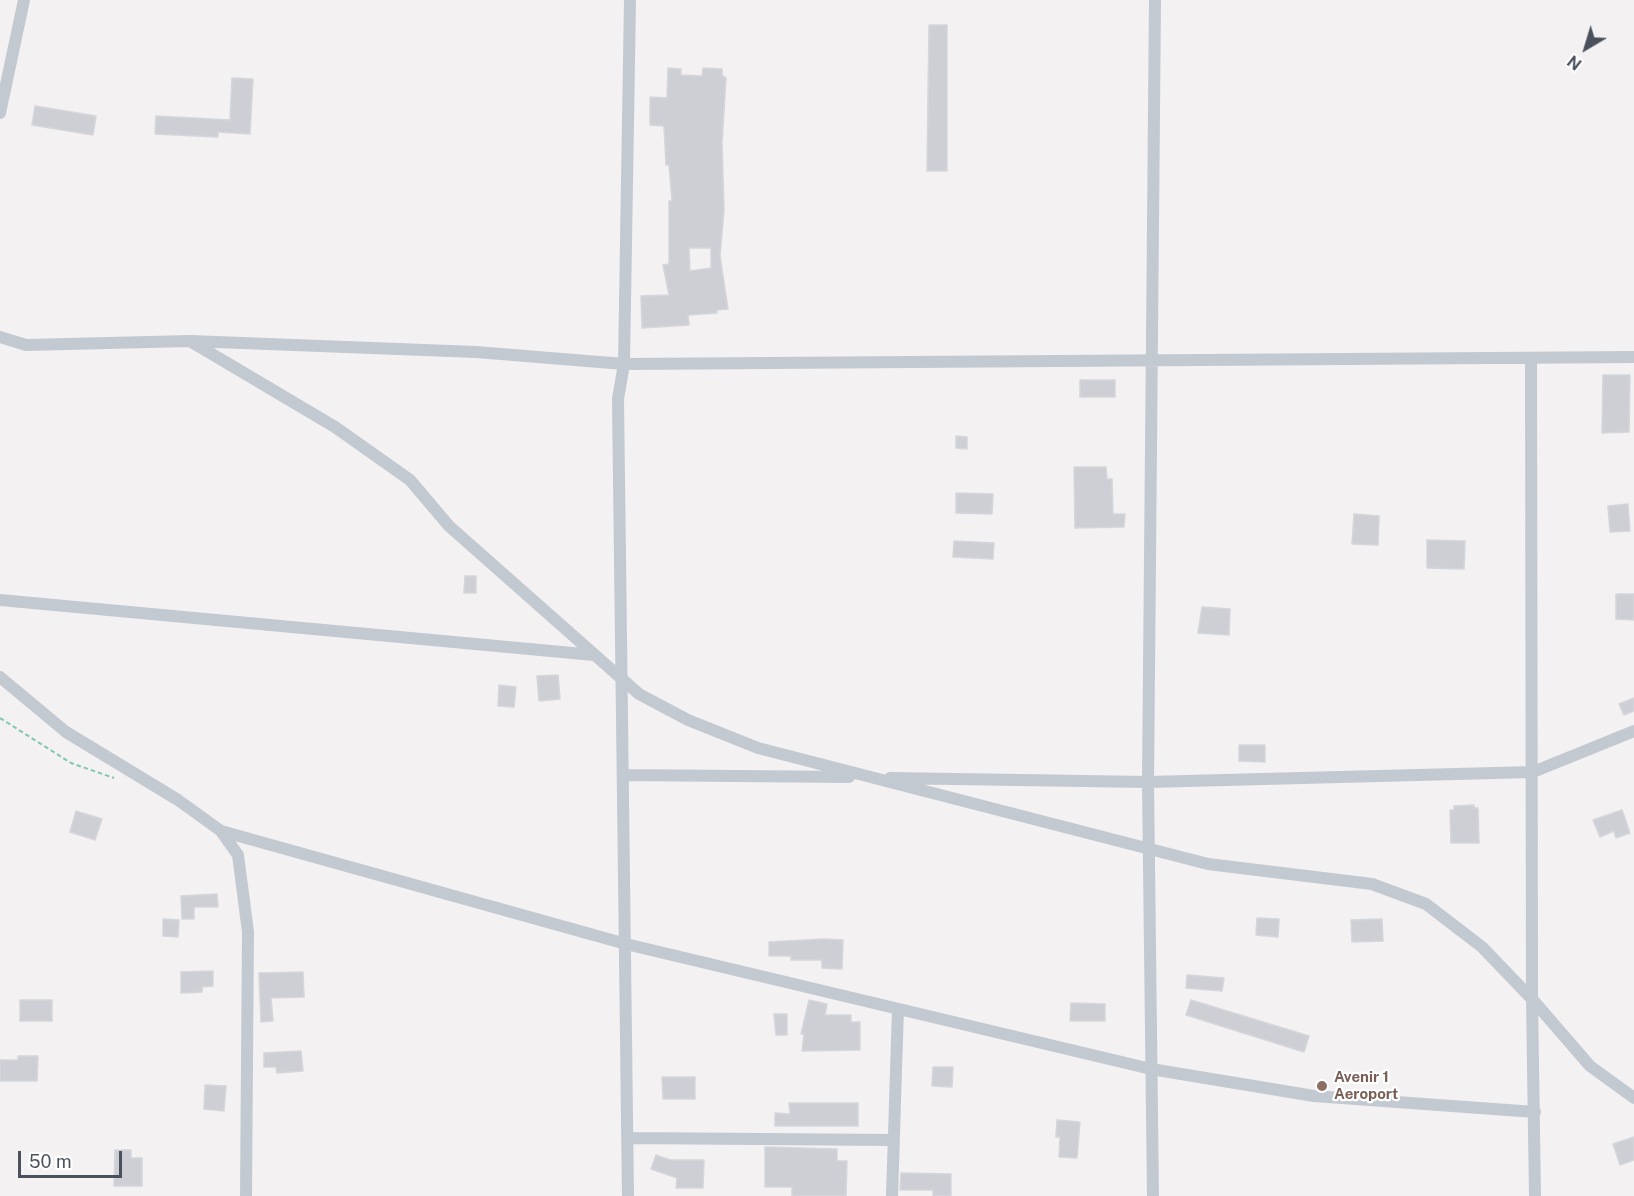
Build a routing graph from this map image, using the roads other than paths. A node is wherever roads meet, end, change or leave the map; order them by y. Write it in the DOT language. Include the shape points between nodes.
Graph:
graph roads {
  1 [pos="24,0"];
  2 [pos="630,0"];
  3 [pos="1155,0"];
  4 [pos="0,112"];
  5 [pos="0,337"];
  6 [pos="190,341"];
  7 [pos="1634,357"];
  8 [pos="1531,359"];
  9 [pos="1154,361"];
  10 [pos="624,364"];
  11 [pos="0,600"];
  12 [pos="594,655"];
  13 [pos="0,677"];
  14 [pos="622,679"];
  15 [pos="1634,731"];
  16 [pos="1533,772"];
  17 [pos="623,776"];
  18 [pos="867,778"];
  19 [pos="1148,782"];
  20 [pos="221,831"];
  21 [pos="1149,848"];
  22 [pos="626,944"];
  23 [pos="1532,999"];
  24 [pos="898,1008"];
  25 [pos="1151,1069"];
  26 [pos="1634,1098"];
  27 [pos="1535,1112"];
  28 [pos="627,1138"];
  29 [pos="894,1140"];
  30 [pos="246,1196"];
  31 [pos="628,1196"];
  32 [pos="892,1196"];
  33 [pos="1153,1196"];
  34 [pos="1535,1196"];
  1 -- 4 [label="street"];
  2 -- 10 [label="street"];
  3 -- 9 [label="street"];
  5 -- 6 [label="street" via="26,345"];
  6 -- 10 [label="street" via="476,352"];
  6 -- 12 [label="street" via="335,427 410,480 449,526"];
  7 -- 8 [label="street"];
  8 -- 9 [label="street"];
  8 -- 16 [label="street"];
  9 -- 10 [label="street"];
  9 -- 19 [label="street"];
  10 -- 14 [label="street" via="618,399"];
  11 -- 12 [label="street"];
  12 -- 14 [label="street"];
  13 -- 20 [label="street" via="66,732"];
  14 -- 17 [label="street"];
  14 -- 18 [label="street" via="639,694 688,720 758,748"];
  15 -- 16 [label="street"];
  16 -- 19 [label="street"];
  16 -- 23 [label="street"];
  17 -- 18 [label="street"];
  17 -- 22 [label="street"];
  18 -- 19 [label="street"];
  18 -- 21 [label="street"];
  19 -- 21 [label="street"];
  20 -- 22 [label="street"];
  20 -- 30 [label="street" via="238,855 248,932"];
  21 -- 23 [label="street" via="1208,864 1372,884 1426,904 1482,947"];
  21 -- 25 [label="street"];
  22 -- 24 [label="street"];
  22 -- 28 [label="street"];
  23 -- 26 [label="street" via="1590,1066"];
  23 -- 27 [label="street"];
  24 -- 25 [label="street"];
  24 -- 29 [label="street"];
  25 -- 27 [label="street" via="1314,1096"];
  25 -- 33 [label="street"];
  27 -- 34 [label="street"];
  28 -- 29 [label="street"];
  28 -- 31 [label="street"];
  29 -- 32 [label="street"];
}
